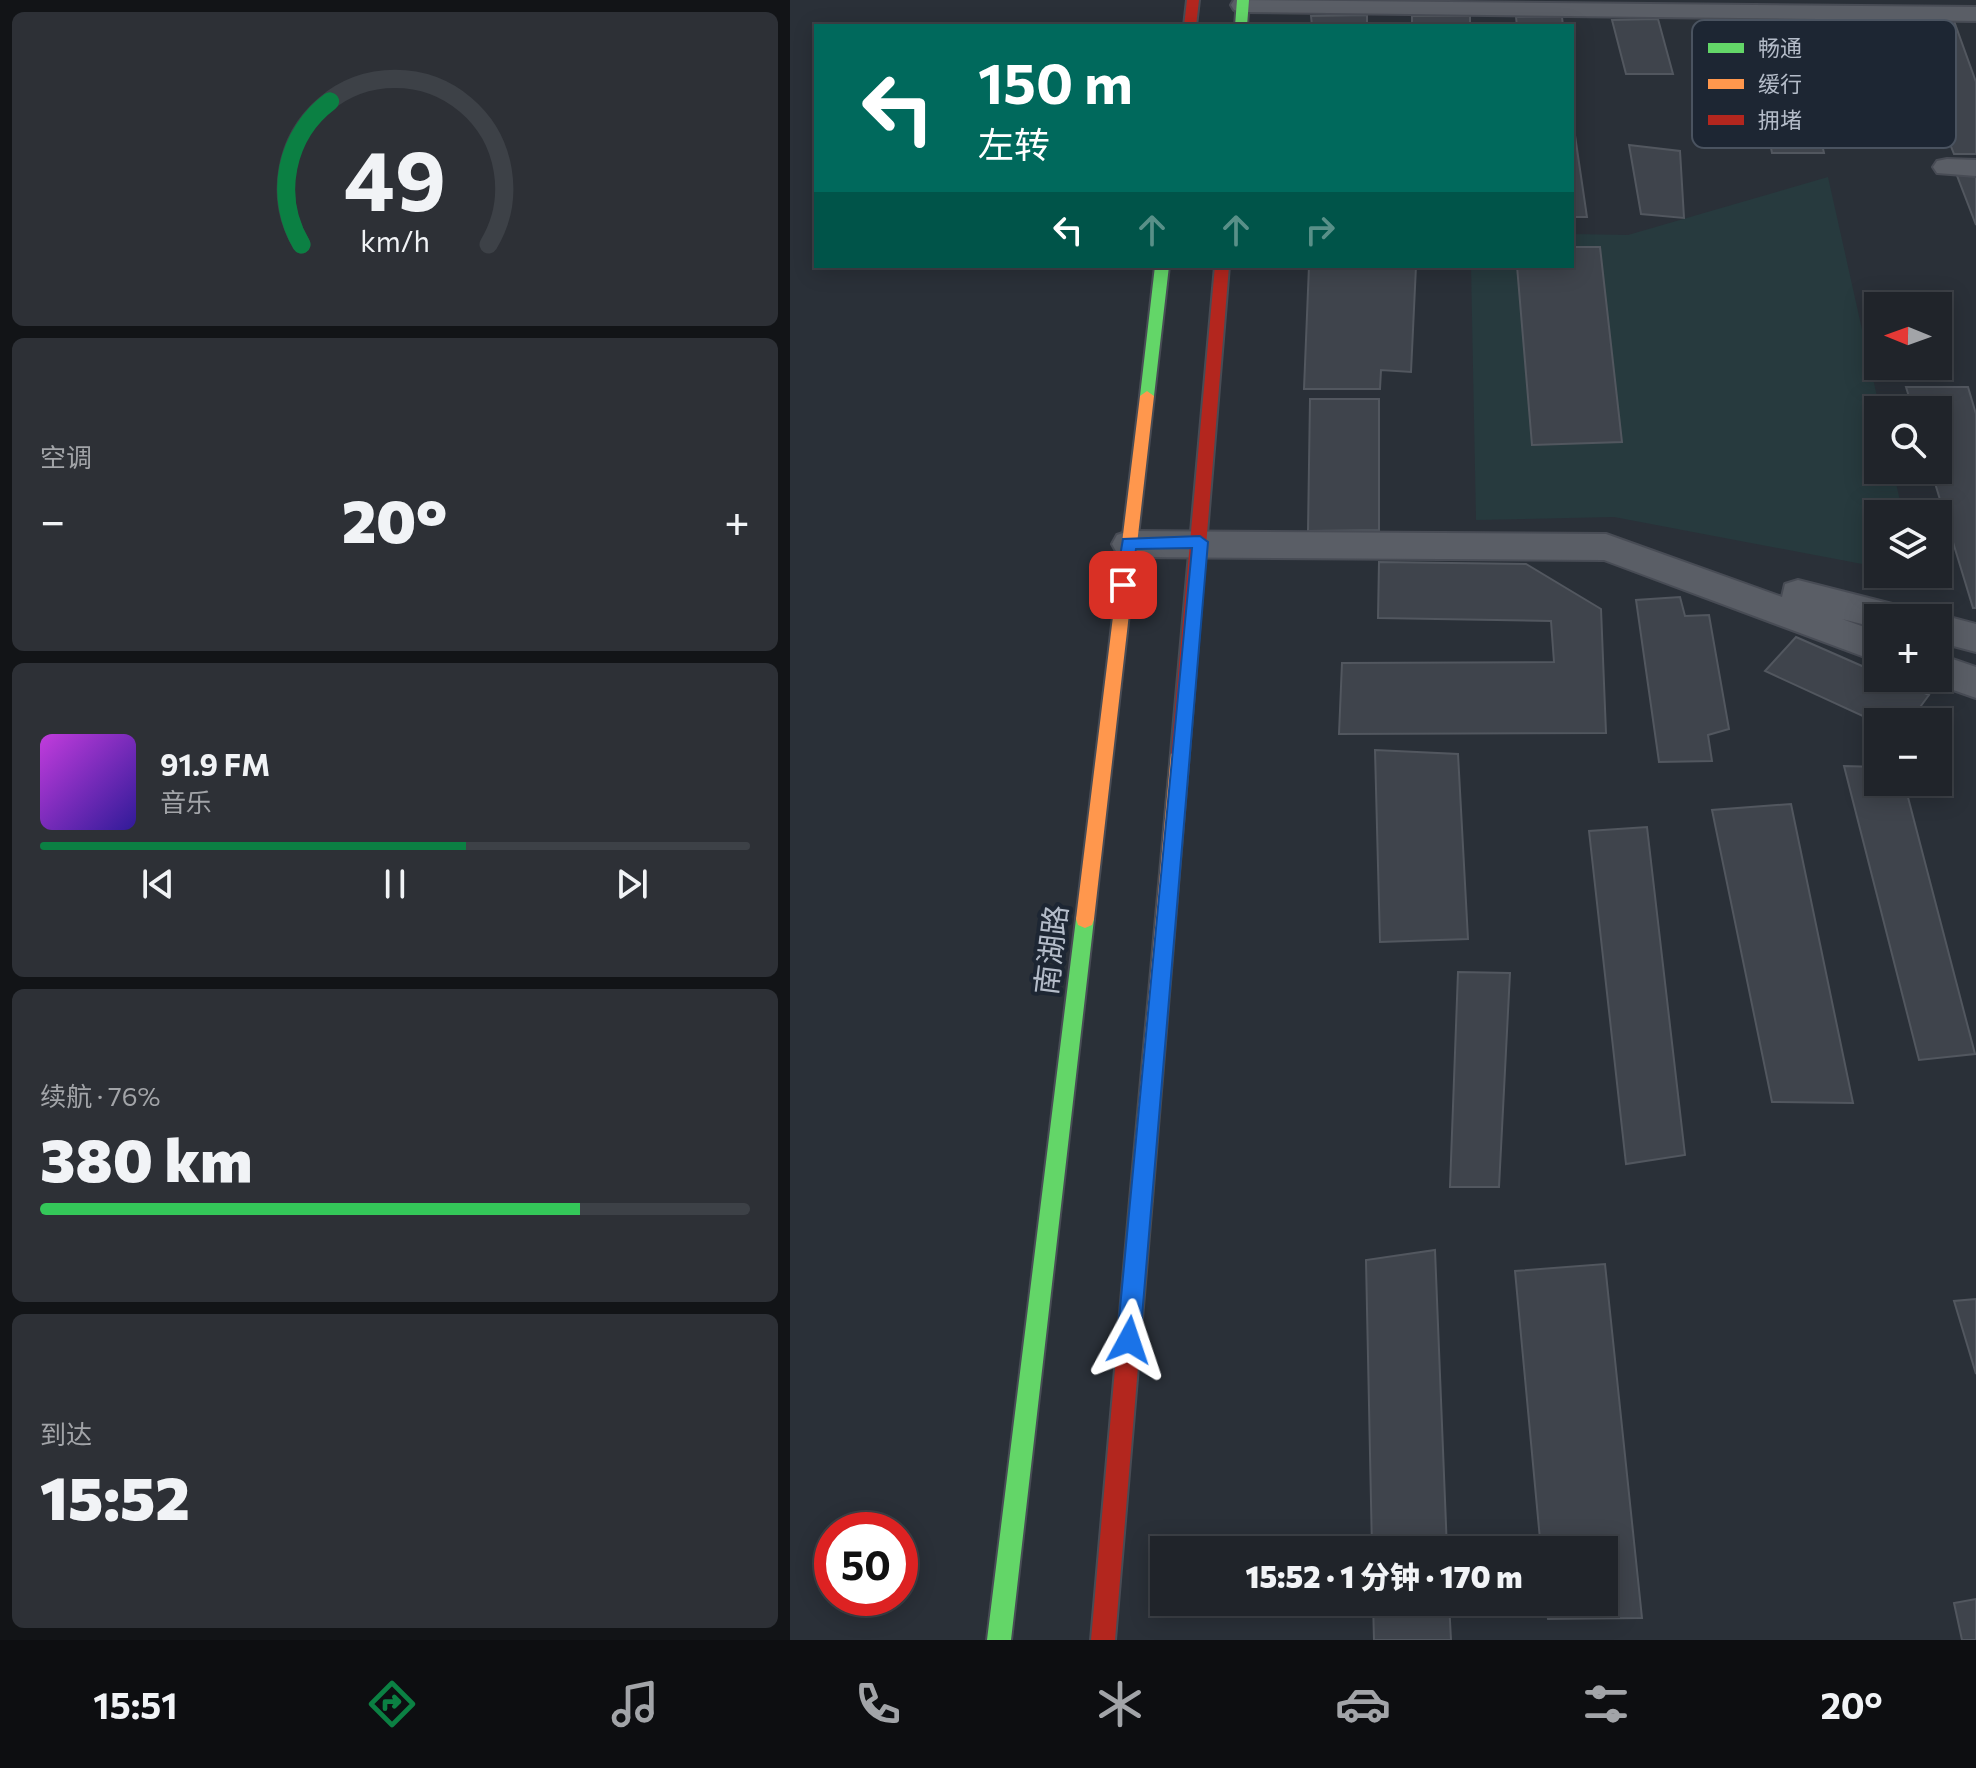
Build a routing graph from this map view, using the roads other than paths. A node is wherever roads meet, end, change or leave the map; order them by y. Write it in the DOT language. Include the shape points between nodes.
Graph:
graph roads {
  1 [pos="1193,0"];
  2 [pos="1242,10"];
  3 [pos="1976,14"];
  4 [pos="1190,24"];
  5 [pos="1947,167"];
  6 [pos="1976,168"];
  7 [pos="1162,268"];
  8 [pos="1222,268"];
  9 [pos="1200,542"];
  10 [pos="1129,544"];
  11 [pos="1606,547"];
  12 [pos="1864,610"];
  13 [pos="1952,632"];
  14 [pos="1976,638"];
  15 [pos="1864,642"];
  16 [pos="1952,674"];
  17 [pos="1976,683"];
  18 [pos="999,1640"];
  19 [pos="1103,1640"];
  1 -- 4 [label="main road"];
  2 -- 3 [label="street"];
  5 -- 6 [label="street"];
  7 -- 10 [label="main road, 南湖路"];
  8 -- 9 [label="main road"];
  9 -- 10 [label="street"];
  9 -- 11 [label="street"];
  9 -- 19 [label="main road"];
  10 -- 18 [label="main road, 南湖路"];
  11 -- 12 [label="street"];
  11 -- 15 [label="street"];
  13 -- 14 [label="street"];
  16 -- 17 [label="street"];
}
